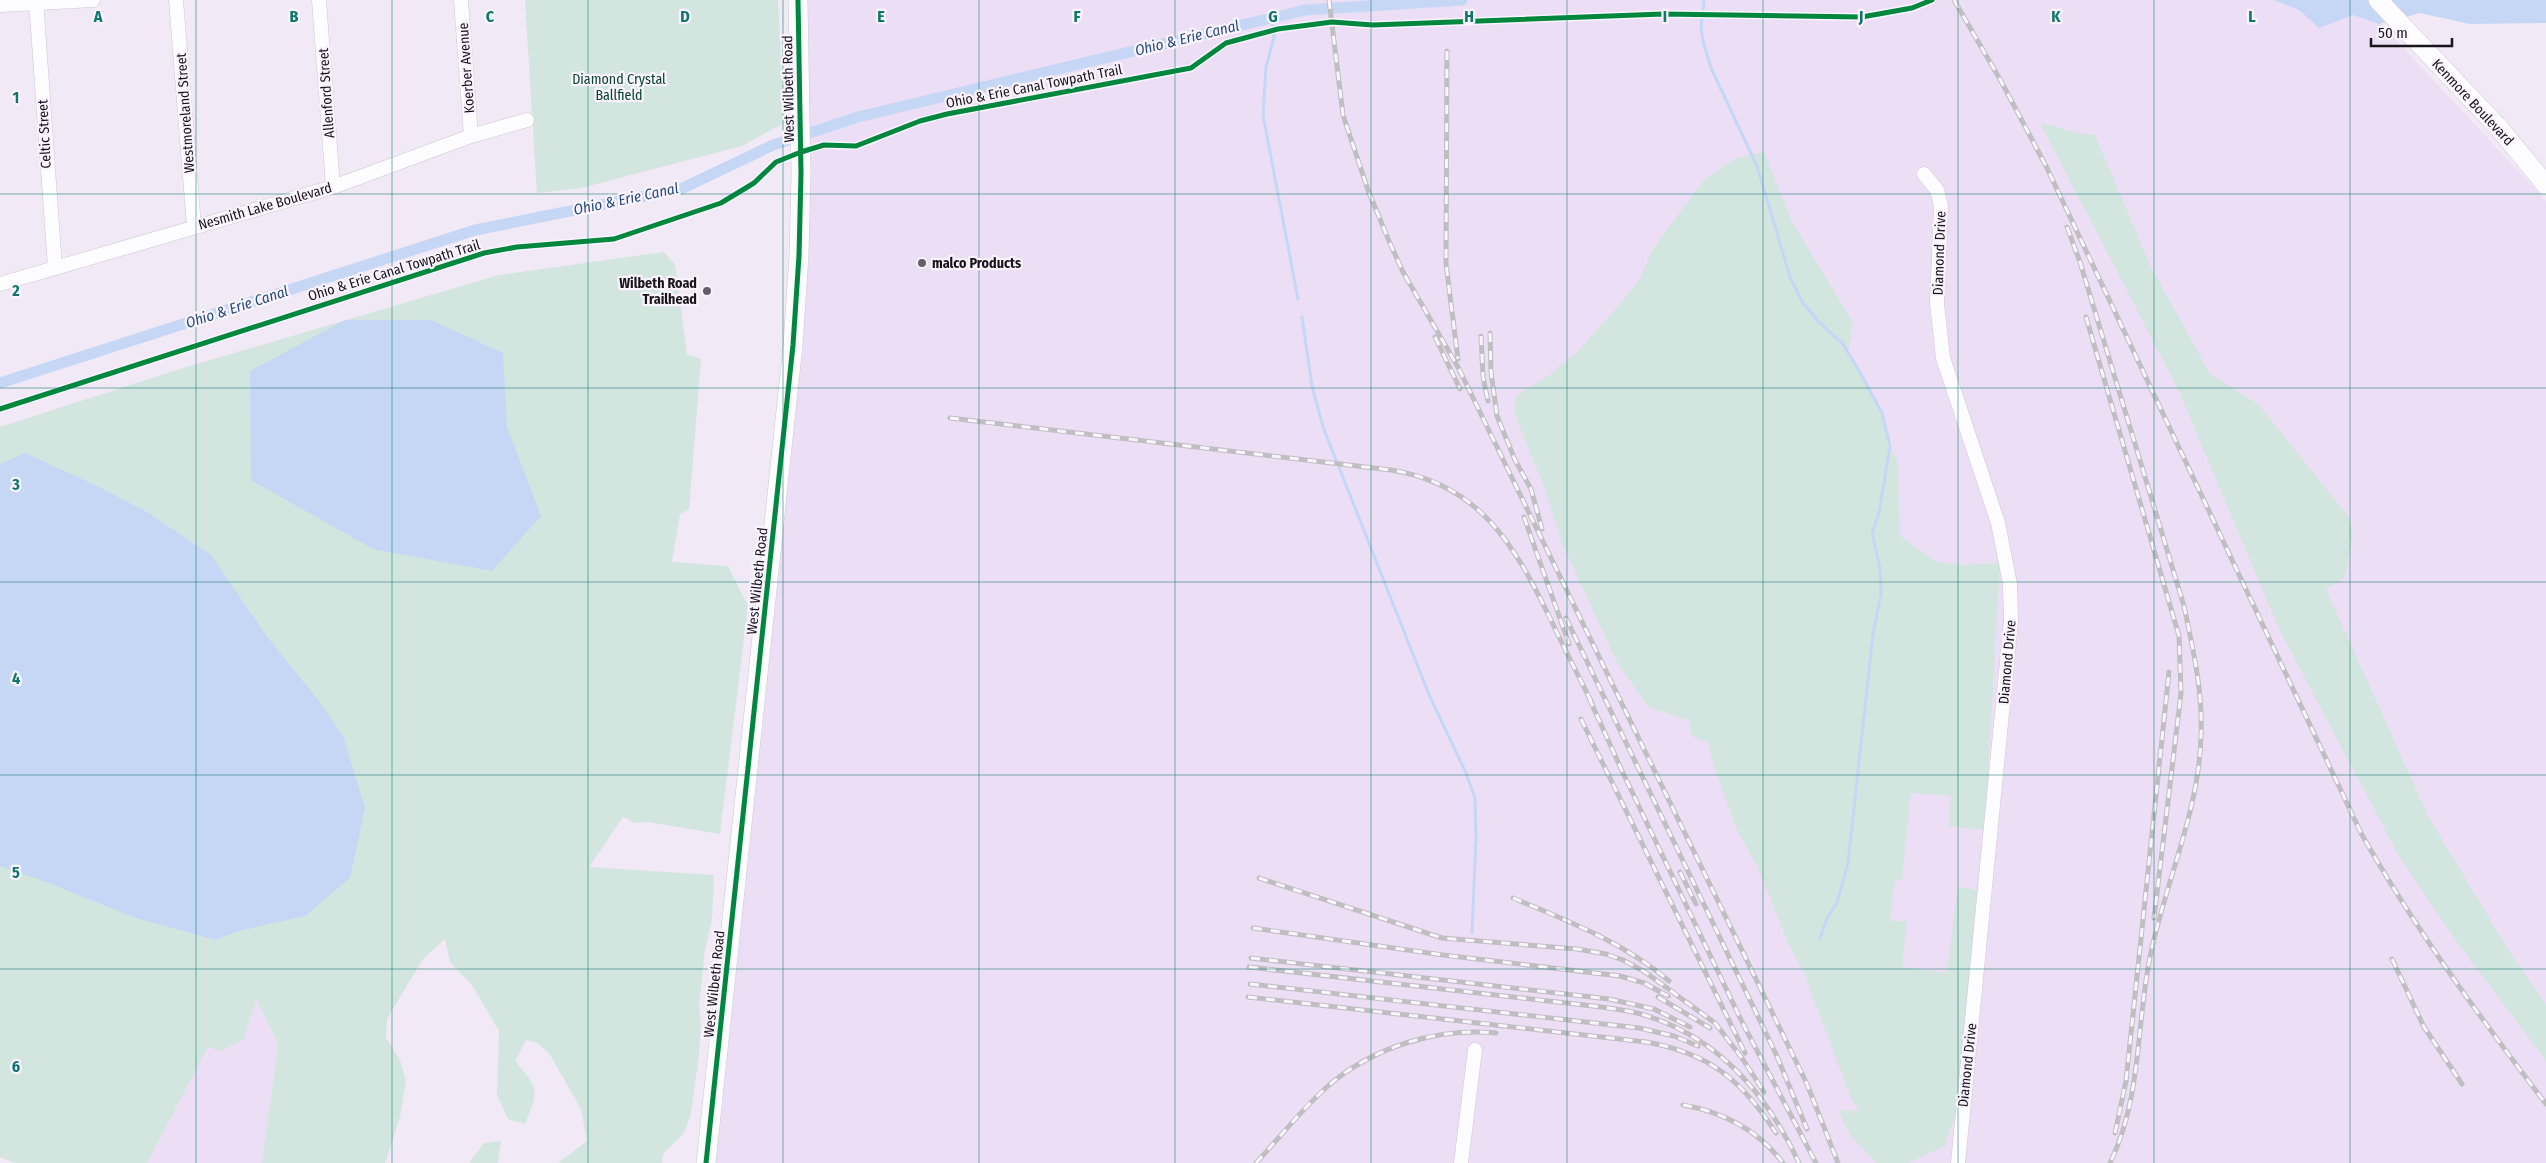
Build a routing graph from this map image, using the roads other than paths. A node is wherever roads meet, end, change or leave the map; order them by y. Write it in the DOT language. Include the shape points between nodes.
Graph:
graph roads {
  1 [pos="93,0"];
  2 [pos="176,0"];
  3 [pos="319,0"];
  4 [pos="461,0"];
  5 [pos="798,0"];
  6 [pos="2378,0"];
  7 [pos="36,2"];
  8 [pos="0,6"];
  9 [pos="527,120"];
  10 [pos="471,136"];
  11 [pos="1924,174"];
  12 [pos="2546,185"];
  13 [pos="333,187"];
  14 [pos="194,227"];
  15 [pos="55,267"];
  16 [pos="0,284"];
  17 [pos="1475,1050"];
  18 [pos="706,1163"];
  19 [pos="1461,1163"];
  20 [pos="1958,1163"];
  1 -- 7 [label="street"];
  2 -- 14 [label="street, Westmoreland Street"];
  3 -- 13 [label="street, Allenford Street"];
  4 -- 10 [label="street, Koerber Avenue"];
  5 -- 18 [label="main road, West Wilbeth Road" via="801,170 793,345"];
  6 -- 12 [label="main road, Kenmore Boulevard" via="2499,128"];
  7 -- 8 [label="street"];
  7 -- 15 [label="street, Celtic Street"];
  9 -- 10 [label="street, Nesmith Lake Boulevard"];
  10 -- 13 [label="street, Nesmith Lake Boulevard"];
  11 -- 20 [label="street, Diamond Drive" via="1936,190 1941,206 1937,304 1943,358 1998,523 2005,550 2011,602"];
  13 -- 14 [label="street, Nesmith Lake Boulevard"];
  14 -- 15 [label="street, Nesmith Lake Boulevard"];
  15 -- 16 [label="street, Nesmith Lake Boulevard"];
  17 -- 19 [label="street"];
}
